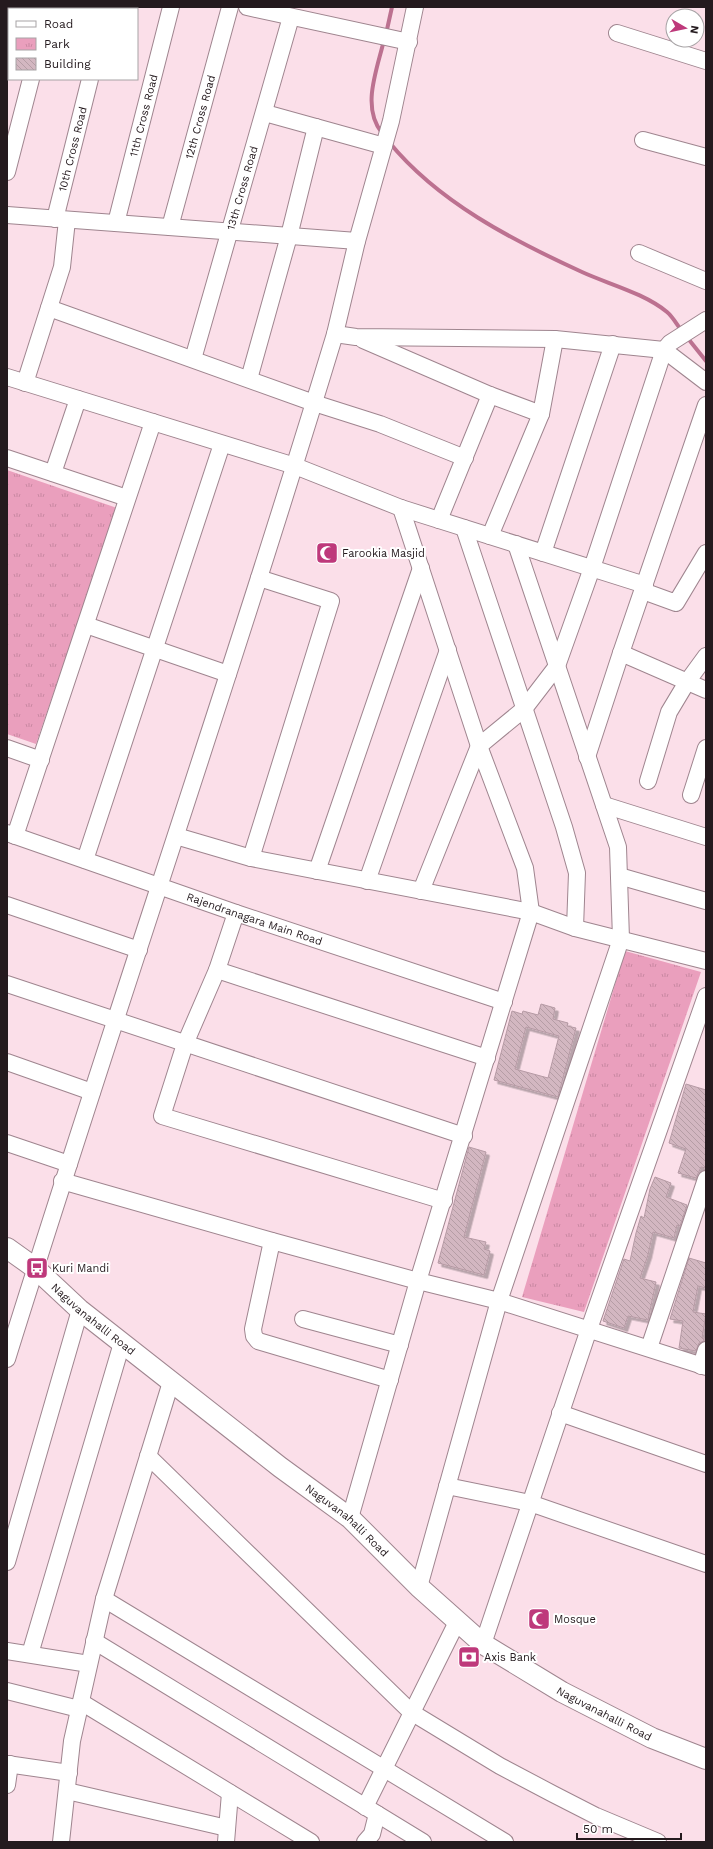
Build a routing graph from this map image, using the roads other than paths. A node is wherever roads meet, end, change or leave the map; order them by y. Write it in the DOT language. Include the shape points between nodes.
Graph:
graph roads {
  1 [pos="171,7"];
  2 [pos="230,7"];
  3 [pos="247,7"];
  4 [pos="415,7"];
  5 [pos="292,17"];
  6 [pos="617,33"];
  7 [pos="404,41"];
  8 [pos="706,61"];
  9 [pos="31,80"];
  10 [pos="90,80"];
  11 [pos="265,114"];
  12 [pos="316,128"];
  13 [pos="643,140"];
  14 [pos="384,146"];
  15 [pos="706,157"];
  16 [pos="7,172"];
  17 [pos="7,215"];
  18 [pos="61,219"];
  19 [pos="116,223"];
  20 [pos="170,227"];
  21 [pos="230,232"];
  22 [pos="290,236"];
  23 [pos="357,241"];
  24 [pos="639,253"];
  25 [pos="706,281"];
  26 [pos="49,308"];
  27 [pos="702,322"];
  28 [pos="335,334"];
  29 [pos="356,337"];
  30 [pos="555,339"];
  31 [pos="613,344"];
  32 [pos="664,350"];
  33 [pos="193,359"];
  34 [pos="7,377"];
  35 [pos="249,379"];
  36 [pos="706,382"];
  37 [pos="25,383"];
  38 [pos="490,395"];
  39 [pos="78,399"];
  40 [pos="314,403"];
  41 [pos="706,405"];
  42 [pos="541,414"];
  43 [pos="153,422"];
  44 [pos="222,444"];
  45 [pos="7,458"];
  46 [pos="464,458"];
  47 [pos="295,466"];
  48 [pos="53,473"];
  49 [pos="127,498"];
  50 [pos="401,508"];
  51 [pos="439,520"];
  52 [pos="464,528"];
  53 [pos="490,536"];
  54 [pos="516,544"];
  55 [pos="543,553"];
  56 [pos="706,553"];
  57 [pos="421,568"];
  58 [pos="592,568"];
  59 [pos="259,578"];
  60 [pos="644,588"];
  61 [pos="86,625"];
  62 [pos="155,649"];
  63 [pos="448,650"];
  64 [pos="621,653"];
  65 [pos="706,656"];
  66 [pos="557,666"];
  67 [pos="228,674"];
  68 [pos="687,682"];
  69 [pos="706,690"];
  70 [pos="524,709"];
  71 [pos="479,746"];
  72 [pos="7,748"];
  73 [pos="706,748"];
  74 [pos="587,757"];
  75 [pos="41,760"];
  76 [pos="648,781"];
  77 [pos="691,795"];
  78 [pos="604,805"];
  79 [pos="11,834"];
  80 [pos="176,836"];
  81 [pos="706,837"];
  82 [pos="251,858"];
  83 [pos="85,860"];
  84 [pos="317,871"];
  85 [pos="619,876"];
  86 [pos="367,881"];
  87 [pos="160,887"];
  88 [pos="421,892"];
  89 [pos="706,901"];
  90 [pos="7,905"];
  91 [pos="531,912"];
  92 [pos="236,913"];
  93 [pos="575,928"];
  94 [pos="621,939"];
  95 [pos="139,950"];
  96 [pos="706,960"];
  97 [pos="217,970"];
  98 [pos="7,984"];
  99 [pos="706,996"];
  100 [pos="504,1002"];
  101 [pos="116,1020"];
  102 [pos="184,1044"];
  103 [pos="487,1058"];
  104 [pos="7,1062"];
  105 [pos="92,1092"];
  106 [pos="464,1136"];
  107 [pos="7,1144"];
  108 [pos="69,1164"];
  109 [pos="706,1179"];
  110 [pos="62,1181"];
  111 [pos="444,1201"];
  112 [pos="272,1241"];
  113 [pos="7,1248"];
  114 [pos="7,1260"];
  115 [pos="35,1268"];
  116 [pos="418,1281"];
  117 [pos="499,1301"];
  118 [pos="80,1310"];
  119 [pos="303,1319"];
  120 [pos="12,1324"];
  121 [pos="589,1329"];
  122 [pos="122,1344"];
  123 [pos="400,1345"];
  124 [pos="648,1348"];
  125 [pos="706,1350"];
  126 [pos="7,1359"];
  127 [pos="703,1366"];
  128 [pos="390,1380"];
  129 [pos="171,1382"];
  130 [pos="560,1413"];
  131 [pos="148,1456"];
  132 [pos="706,1464"];
  133 [pos="447,1486"];
  134 [pos="530,1504"];
  135 [pos="350,1518"];
  136 [pos="7,1562"];
  137 [pos="706,1564"];
  138 [pos="419,1587"];
  139 [pos="104,1599"];
  140 [pos="457,1622"];
  141 [pos="94,1642"];
  142 [pos="483,1644"];
  143 [pos="7,1651"];
  144 [pos="30,1654"];
  145 [pos="89,1664"];
  146 [pos="7,1692"];
  147 [pos="80,1706"];
  148 [pos="411,1712"];
  149 [pos="706,1759"];
  150 [pos="8,1764"];
  151 [pos="384,1768"];
  152 [pos="69,1773"];
  153 [pos="7,1785"];
  154 [pos="67,1791"];
  155 [pos="230,1793"];
  156 [pos="371,1811"];
  157 [pos="226,1835"];
  158 [pos="61,1842"];
  159 [pos="311,1842"];
  160 [pos="365,1842"];
  161 [pos="423,1842"];
  162 [pos="505,1842"];
  163 [pos="658,1842"];
  1 -- 19 [label="street, 11th Cross Road"];
  2 -- 20 [label="street, 12th Cross Road"];
  3 -- 5 [label="street"];
  4 -- 7 [label="street"];
  5 -- 7 [label="street"];
  5 -- 11 [label="street, 13th Cross Road"];
  6 -- 8 [label="street"];
  7 -- 14 [label="street" via="391,121"];
  9 -- 16 [label="street"];
  10 -- 18 [label="street, 10th Cross Road"];
  11 -- 12 [label="street"];
  11 -- 21 [label="street, 13th Cross Road"];
  12 -- 14 [label="street"];
  12 -- 22 [label="street"];
  13 -- 15 [label="street"];
  14 -- 23 [label="street"];
  17 -- 18 [label="street"];
  18 -- 19 [label="street"];
  18 -- 26 [label="street, 10th Cross Road" via="62,267"];
  19 -- 20 [label="street"];
  20 -- 21 [label="street"];
  21 -- 22 [label="street"];
  21 -- 33 [label="street, 13th Cross Road"];
  22 -- 23 [label="street"];
  22 -- 35 [label="street"];
  23 -- 28 [label="street"];
  24 -- 25 [label="street"];
  26 -- 33 [label="street"];
  26 -- 37 [label="street, 10th Cross Road"];
  27 -- 32 [label="street"];
  28 -- 29 [label="street"];
  28 -- 40 [label="street"];
  29 -- 30 [label="street"];
  29 -- 38 [label="street"];
  30 -- 31 [label="street"];
  30 -- 42 [label="street"];
  31 -- 32 [label="street"];
  31 -- 55 [label="street"];
  32 -- 36 [label="street"];
  32 -- 58 [label="street"];
  33 -- 35 [label="street"];
  34 -- 37 [label="street"];
  35 -- 40 [label="street"];
  37 -- 39 [label="street"];
  38 -- 42 [label="street"];
  38 -- 46 [label="street"];
  39 -- 43 [label="street"];
  39 -- 48 [label="street"];
  40 -- 46 [label="street" via="380,424"];
  40 -- 47 [label="street"];
  41 -- 60 [label="street"];
  42 -- 53 [label="street"];
  43 -- 44 [label="street"];
  43 -- 49 [label="street"];
  44 -- 47 [label="street"];
  44 -- 62 [label="street"];
  45 -- 48 [label="street"];
  46 -- 51 [label="street"];
  47 -- 50 [label="street"];
  47 -- 59 [label="street"];
  48 -- 49 [label="street"];
  49 -- 61 [label="street"];
  50 -- 51 [label="street"];
  50 -- 57 [label="street"];
  51 -- 52 [label="street"];
  52 -- 53 [label="street"];
  52 -- 70 [label="street"];
  53 -- 54 [label="street"];
  54 -- 55 [label="street"];
  54 -- 66 [label="street"];
  55 -- 58 [label="street"];
  56 -- 60 [label="street" via="676,603"];
  57 -- 63 [label="street"];
  57 -- 84 [label="street"];
  58 -- 60 [label="street"];
  58 -- 66 [label="street"];
  59 -- 67 [label="street"];
  59 -- 82 [label="street" via="331,601"];
  60 -- 64 [label="street"];
  61 -- 62 [label="street"];
  61 -- 75 [label="street"];
  62 -- 67 [label="street"];
  62 -- 83 [label="street"];
  63 -- 71 [label="street"];
  63 -- 86 [label="street"];
  64 -- 68 [label="street"];
  64 -- 74 [label="street"];
  65 -- 68 [label="street"];
  66 -- 70 [label="street"];
  66 -- 74 [label="street"];
  67 -- 80 [label="street"];
  68 -- 69 [label="street"];
  68 -- 76 [label="street" via="669,712"];
  70 -- 71 [label="street"];
  70 -- 93 [label="street" via="577,873"];
  71 -- 88 [label="street"];
  71 -- 91 [label="street" via="525,868"];
  72 -- 75 [label="street"];
  73 -- 77 [label="street"];
  74 -- 78 [label="street"];
  75 -- 79 [label="street"];
  78 -- 81 [label="street"];
  78 -- 85 [label="street" via="618,847"];
  79 -- 83 [label="street, Rajendranagara Main Road"];
  80 -- 82 [label="street"];
  80 -- 87 [label="street"];
  82 -- 84 [label="street"];
  83 -- 87 [label="street, Rajendranagara Main Road"];
  84 -- 86 [label="street"];
  85 -- 89 [label="street"];
  85 -- 94 [label="street"];
  86 -- 88 [label="street"];
  87 -- 92 [label="street, Rajendranagara Main Road"];
  87 -- 95 [label="street"];
  88 -- 91 [label="street"];
  90 -- 95 [label="street"];
  91 -- 93 [label="street"];
  91 -- 100 [label="street"];
  92 -- 97 [label="street"];
  92 -- 100 [label="street, Rajendranagara Main Road"];
  93 -- 94 [label="street"];
  94 -- 96 [label="street"];
  94 -- 117 [label="street"];
  95 -- 101 [label="street"];
  97 -- 102 [label="street"];
  97 -- 103 [label="street"];
  98 -- 101 [label="street"];
  99 -- 121 [label="street"];
  100 -- 103 [label="street"];
  101 -- 102 [label="street"];
  101 -- 105 [label="street"];
  102 -- 106 [label="street"];
  102 -- 111 [label="street" via="162,1116"];
  103 -- 106 [label="street"];
  104 -- 105 [label="street"];
  105 -- 108 [label="street"];
  106 -- 111 [label="street"];
  107 -- 108 [label="street"];
  108 -- 110 [label="street"];
  109 -- 124 [label="street"];
  110 -- 112 [label="street"];
  110 -- 115 [label="street"];
  111 -- 116 [label="street"];
  112 -- 116 [label="street"];
  112 -- 128 [label="street" via="253,1329 258,1341"];
  113 -- 115 [label="street, Naguvanahalli Road"];
  114 -- 115 [label="street"];
  115 -- 118 [label="street, Naguvanahalli Road"];
  115 -- 120 [label="street"];
  116 -- 117 [label="street"];
  116 -- 123 [label="street"];
  117 -- 121 [label="street"];
  117 -- 133 [label="street"];
  118 -- 122 [label="street, Naguvanahalli Road"];
  118 -- 136 [label="street"];
  119 -- 123 [label="street"];
  120 -- 126 [label="street"];
  121 -- 124 [label="street"];
  121 -- 130 [label="street"];
  122 -- 129 [label="street, Naguvanahalli Road"];
  122 -- 144 [label="street"];
  123 -- 128 [label="street"];
  124 -- 127 [label="street"];
  125 -- 127 [label="street"];
  128 -- 135 [label="street"];
  129 -- 131 [label="street"];
  129 -- 135 [label="street, Naguvanahalli Road"];
  130 -- 132 [label="street"];
  130 -- 134 [label="street"];
  131 -- 139 [label="street"];
  131 -- 148 [label="street"];
  133 -- 134 [label="street"];
  133 -- 138 [label="street"];
  134 -- 137 [label="street"];
  134 -- 142 [label="street"];
  135 -- 138 [label="street, Naguvanahalli Road"];
  138 -- 140 [label="street, Naguvanahalli Road"];
  139 -- 141 [label="street"];
  139 -- 151 [label="street"];
  140 -- 142 [label="street, Naguvanahalli Road"];
  140 -- 148 [label="street"];
  141 -- 145 [label="street"];
  141 -- 156 [label="street"];
  142 -- 149 [label="street, Naguvanahalli Road" via="562,1692 652,1738"];
  143 -- 144 [label="street"];
  144 -- 145 [label="street"];
  145 -- 147 [label="street"];
  146 -- 147 [label="street"];
  147 -- 152 [label="street" via="72,1741"];
  147 -- 155 [label="street"];
  148 -- 151 [label="street"];
  148 -- 163 [label="street" via="500,1766 596,1816"];
  150 -- 152 [label="street"];
  150 -- 153 [label="street"];
  151 -- 156 [label="street"];
  151 -- 162 [label="street"];
  152 -- 154 [label="street"];
  154 -- 157 [label="street"];
  154 -- 158 [label="street"];
  155 -- 157 [label="street"];
  155 -- 159 [label="street"];
  156 -- 160 [label="street" via="372,1834"];
  156 -- 161 [label="street"];
}
